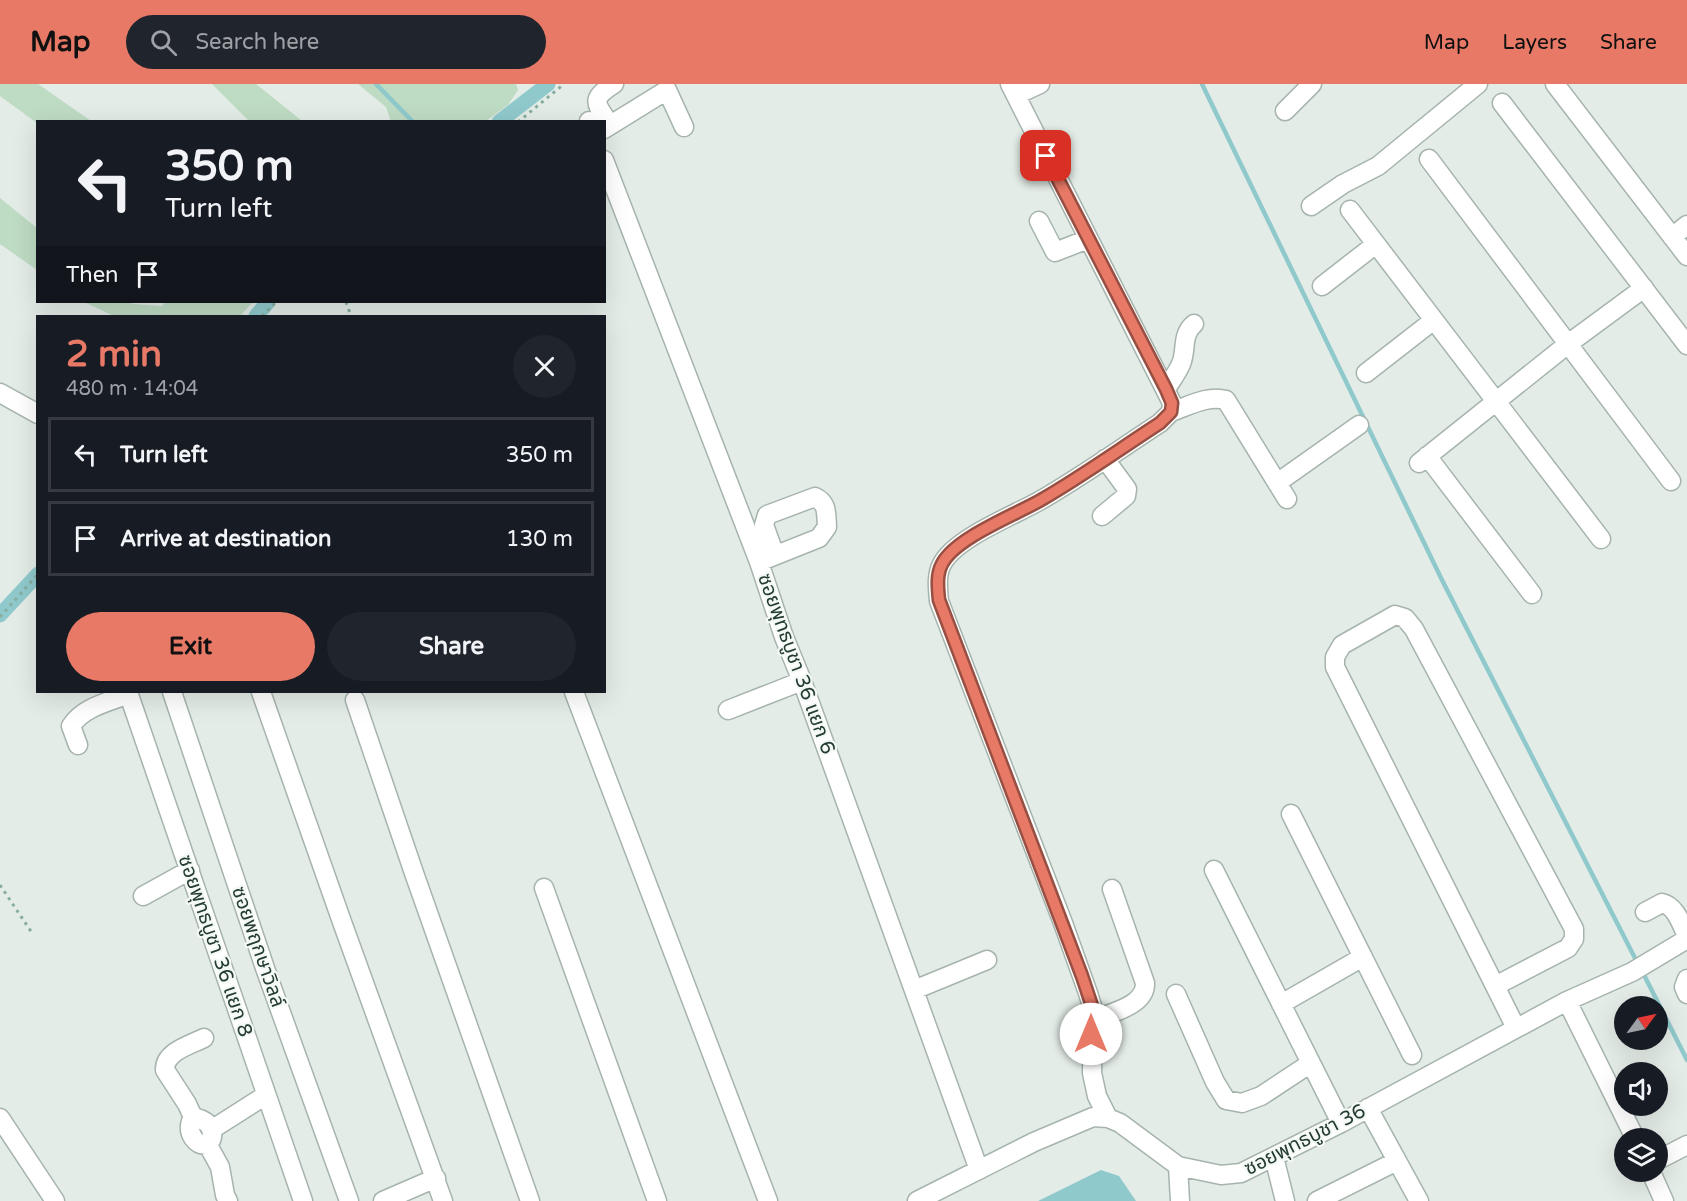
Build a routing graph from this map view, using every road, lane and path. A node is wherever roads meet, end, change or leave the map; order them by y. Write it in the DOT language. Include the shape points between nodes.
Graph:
graph roads {
  1 [pos="564,84"];
  2 [pos="614,84"];
  3 [pos="1040,84"];
  4 [pos="1312,84"];
  5 [pos="1478,84"];
  6 [pos="1555,84"];
  7 [pos="665,87"];
  8 [pos="1013,90"];
  9 [pos="1502,103"];
  10 [pos="1285,111"];
  11 [pos="520,120"];
  12 [pos="598,120"];
  13 [pos="605,120"];
  14 [pos="684,127"];
  15 [pos="1429,159"];
  16 [pos="606,165"];
  17 [pos="1311,206"];
  18 [pos="1350,210"];
  19 [pos="1039,221"];
  20 [pos="1687,225"];
  21 [pos="1672,237"];
  22 [pos="1088,239"];
  23 [pos="1376,244"];
  24 [pos="1687,256"];
  25 [pos="1322,286"];
  26 [pos="1644,288"];
  27 [pos="275,303"];
  28 [pos="263,315"];
  29 [pos="1434,320"];
  30 [pos="1194,324"];
  31 [pos="1568,344"];
  32 [pos="1687,345"];
  33 [pos="1366,374"];
  34 [pos="1166,389"];
  35 [pos="0,393"];
  36 [pos="1496,401"];
  37 [pos="1171,412"];
  38 [pos="36,413"];
  39 [pos="1359,425"];
  40 [pos="1104,459"];
  41 [pos="1671,481"];
  42 [pos="1277,483"];
  43 [pos="1287,499"];
  44 [pos="1102,516"];
  45 [pos="1602,539"];
  46 [pos="36,576"];
  47 [pos="1532,594"];
  48 [pos="0,617"];
  49 [pos="802,681"];
  50 [pos="128,693"];
  51 [pos="172,693"];
  52 [pos="261,693"];
  53 [pos="574,693"];
  54 [pos="355,700"];
  55 [pos="728,710"];
  56 [pos="78,745"];
  57 [pos="1291,814"];
  58 [pos="190,870"];
  59 [pos="1214,870"];
  60 [pos="0,885"];
  61 [pos="544,888"];
  62 [pos="1112,889"];
  63 [pos="143,896"];
  64 [pos="1645,912"];
  65 [pos="32,933"];
  66 [pos="1687,938"];
  67 [pos="1363,957"];
  68 [pos="987,960"];
  69 [pos="1687,979"];
  70 [pos="1495,986"];
  71 [pos="914,990"];
  72 [pos="1176,993"];
  73 [pos="1687,994"];
  74 [pos="1567,1001"];
  75 [pos="1281,1004"];
  76 [pos="1093,1020"];
  77 [pos="1516,1028"];
  78 [pos="204,1038"];
  79 [pos="1412,1055"];
  80 [pos="1311,1064"];
  81 [pos="266,1095"];
  82 [pos="1368,1108"];
  83 [pos="0,1118"];
  84 [pos="1108,1118"];
  85 [pos="1341,1123"];
  86 [pos="1630,1128"];
  87 [pos="210,1137"];
  88 [pos="1687,1146"];
  89 [pos="1668,1155"];
  90 [pos="1274,1157"];
  91 [pos="1397,1161"];
  92 [pos="1178,1166"];
  93 [pos="979,1170"];
  94 [pos="435,1178"];
  95 [pos="1655,1182"];
  96 [pos="55,1201"];
  97 [pos="228,1201"];
  98 [pos="303,1201"];
  99 [pos="348,1201"];
  100 [pos="383,1201"];
  101 [pos="443,1201"];
  102 [pos="530,1201"];
  103 [pos="657,1201"];
  104 [pos="768,1201"];
  105 [pos="917,1201"];
  106 [pos="1180,1201"];
  107 [pos="1285,1201"];
  108 [pos="1317,1201"];
  109 [pos="1419,1201"];
  110 [pos="1664,1201"];
  1 -- 11 [label="path"];
  2 -- 12 [label="street" via="597,99"];
  3 -- 8 [label="street"];
  4 -- 10 [label="street"];
  5 -- 17 [label="street" via="1378,166"];
  6 -- 21 [label="street"];
  7 -- 13 [label="street"];
  7 -- 14 [label="street"];
  8 -- 22 [label="street"];
  9 -- 26 [label="street"];
  15 -- 31 [label="street"];
  16 -- 49 [label="street, ซอยพุทธบูชา 36 แยก 6" via="767,558 784,637"];
  18 -- 23 [label="street"];
  19 -- 22 [label="street" via="1055,252"];
  20 -- 21 [label="street"];
  21 -- 24 [label="street"];
  22 -- 34 [label="street"];
  23 -- 25 [label="street"];
  23 -- 29 [label="street"];
  26 -- 31 [label="street"];
  26 -- 32 [label="street"];
  27 -- 28 [label="path"];
  29 -- 33 [label="street"];
  29 -- 36 [label="street"];
  30 -- 34 [label="street" via="1185,337 1181,365"];
  31 -- 36 [label="street"];
  31 -- 41 [label="street"];
  34 -- 37 [label="street"];
  35 -- 38 [label="street"];
  36 -- 45 [label="street"];
  36 -- 47 [label="street" via="1423,459"];
  37 -- 40 [label="street"];
  37 -- 42 [label="street" via="1205,399 1226,400"];
  39 -- 42 [label="street"];
  40 -- 44 [label="street" via="1127,489 1126,496"];
  40 -- 76 [label="street" via="1041,500 969,538 941,565 938,583 939,600 1063,923 1090,1000"];
  42 -- 43 [label="street"];
  46 -- 48 [label="path"];
  49 -- 55 [label="street"];
  49 -- 71 [label="street, ซอยพุทธบูชา 36 แยก 6"];
  50 -- 56 [label="street" via="75,719 71,726"];
  50 -- 58 [label="street, ซอยพุทธบูชา 36 แยก 8"];
  51 -- 99 [label="street, ซอยพฤกษาวิลล์"];
  52 -- 94 [label="street"];
  53 -- 104 [label="street"];
  54 -- 102 [label="street"];
  57 -- 67 [label="street"];
  58 -- 63 [label="street"];
  58 -- 81 [label="street, ซอยพุทธบูชา 36 แยก 8"];
  59 -- 75 [label="street"];
  60 -- 65 [label="path"];
  61 -- 103 [label="street"];
  62 -- 76 [label="street" via="1146,989 1135,1002"];
  64 -- 66 [label="street" via="1667,904"];
  66 -- 74 [label="street, ซอยพุทธบูชา 36" via="1653,961"];
  67 -- 75 [label="street"];
  67 -- 79 [label="street"];
  68 -- 71 [label="street"];
  69 -- 73 [label="street"];
  70 -- 70 [label="street" via="1335,667 1335,657 1342,645 1395,615 1406,618 1414,629 1574,929 1574,939 1568,948"];
  70 -- 77 [label="street"];
  71 -- 93 [label="street, ซอยพุทธบูชา 36 แยก 6"];
  72 -- 80 [label="street" via="1226,1100 1242,1103 1261,1096"];
  74 -- 77 [label="street, ซอยพุทธบูชา 36"];
  74 -- 86 [label="street"];
  75 -- 80 [label="street"];
  76 -- 84 [label="street" via="1092,1073"];
  77 -- 82 [label="street, ซอยพุทธบูชา 36"];
  78 -- 87 [label="street" via="168,1057 165,1070 194,1119 189,1126 193,1138 202,1145"];
  80 -- 85 [label="street"];
  81 -- 87 [label="street"];
  81 -- 98 [label="street, ซอยพุทธบูชา 36 แยก 8"];
  82 -- 85 [label="street, ซอยพุทธบูชา 36"];
  82 -- 91 [label="street"];
  83 -- 96 [label="street"];
  84 -- 92 [label="street, ซอยพุทธบูชา 36" via="1130,1129"];
  84 -- 93 [label="street" via="1094,1117 1081,1122"];
  85 -- 90 [label="street, ซอยพุทธบูชา 36"];
  87 -- 97 [label="street"];
  88 -- 89 [label="street"];
  90 -- 92 [label="street, ซอยพุทธบูชา 36" via="1241,1173 1221,1176"];
  90 -- 107 [label="street"];
  91 -- 108 [label="street"];
  91 -- 109 [label="street"];
  92 -- 106 [label="street"];
  93 -- 105 [label="street"];
  94 -- 100 [label="street"];
  94 -- 101 [label="street"];
  95 -- 110 [label="street"];
}
